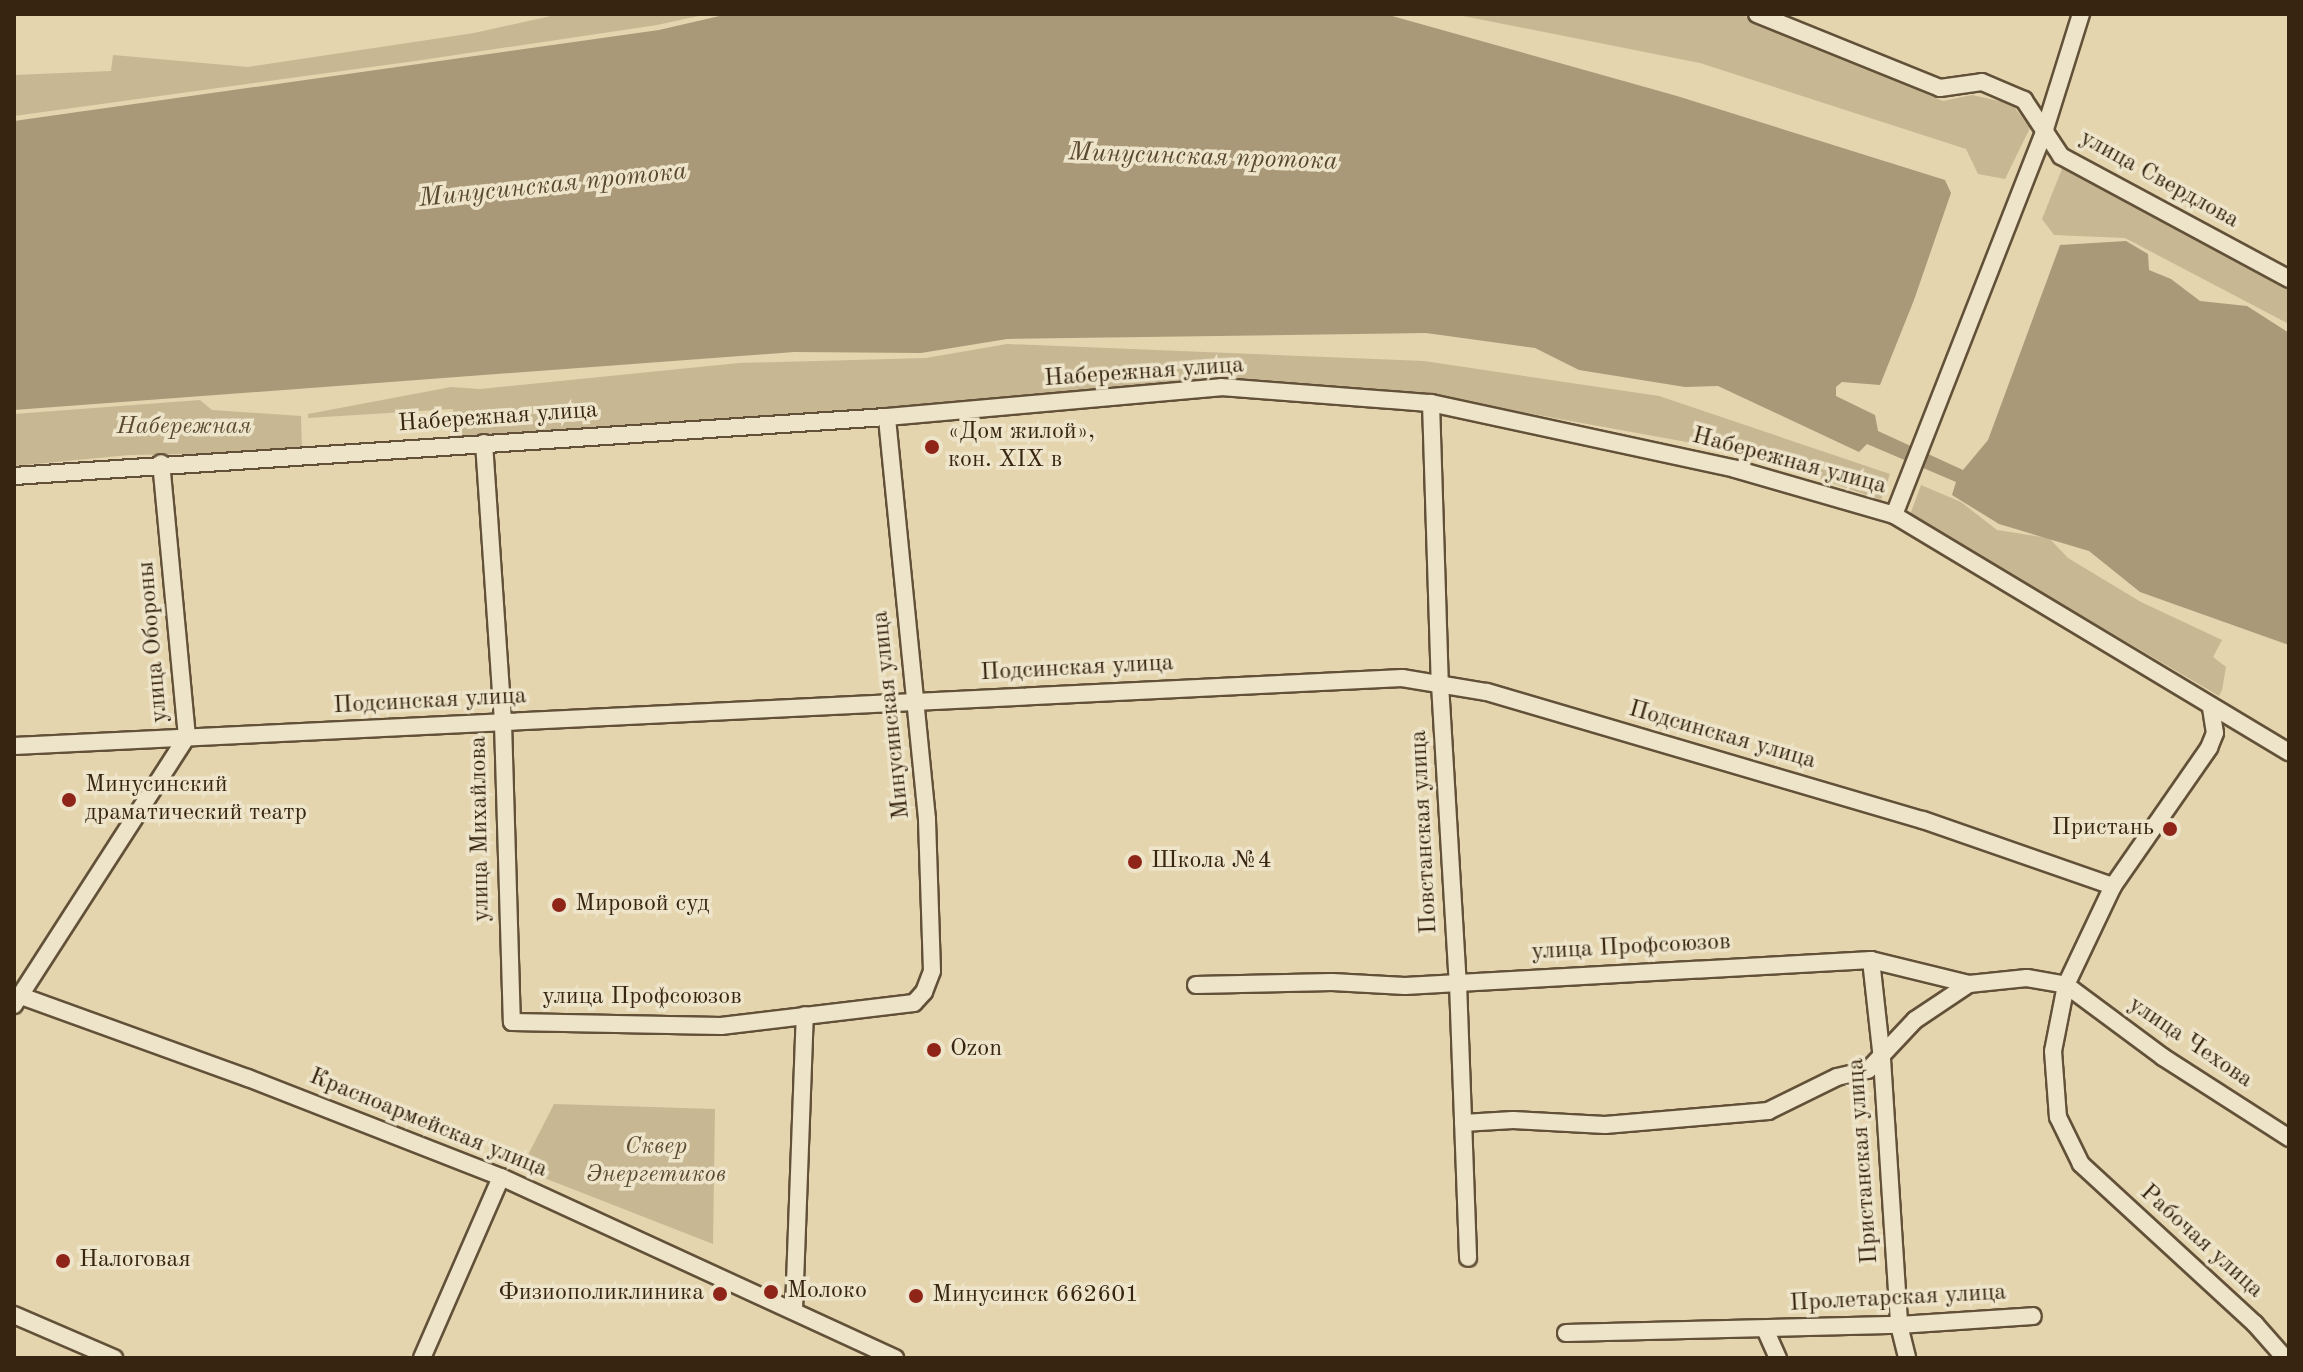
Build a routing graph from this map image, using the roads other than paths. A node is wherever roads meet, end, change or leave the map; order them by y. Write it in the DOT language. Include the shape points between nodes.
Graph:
graph roads {
  1 [pos="1757,14"];
  2 [pos="2081,14"];
  3 [pos="2045,129"];
  4 [pos="2289,279"];
  5 [pos="1431,403"];
  6 [pos="887,417"];
  7 [pos="484,443"];
  8 [pos="161,463"];
  9 [pos="14,476"];
  10 [pos="1894,515"];
  11 [pos="1440,684"];
  12 [pos="915,702"];
  13 [pos="2211,708"];
  14 [pos="503,723"];
  15 [pos="187,737"];
  16 [pos="14,746"];
  17 [pos="2289,752"];
  18 [pos="2113,886"];
  19 [pos="1871,960"];
  20 [pos="1458,983"];
  21 [pos="1969,984"];
  22 [pos="1196,985"];
  23 [pos="2066,985"];
  24 [pos="18,1000"];
  25 [pos="914,1003"];
  26 [pos="805,1015"];
  27 [pos="512,1022"];
  28 [pos="1882,1059"];
  29 [pos="1463,1123"];
  30 [pos="2289,1138"];
  31 [pos="501,1177"];
  32 [pos="1468,1258"];
  33 [pos="794,1310"];
  34 [pos="14,1315"];
  35 [pos="2033,1316"];
  36 [pos="1899,1325"];
  37 [pos="1765,1329"];
  38 [pos="1566,1333"];
  39 [pos="114,1358"];
  40 [pos="422,1358"];
  41 [pos="895,1358"];
  42 [pos="1778,1358"];
  43 [pos="1907,1358"];
  44 [pos="2285,1358"];
  1 -- 3 [label="street, улица Свердлова" via="1940,88 1982,82 2024,100"];
  2 -- 3 [label="street"];
  3 -- 4 [label="street, улица Свердлова" via="2061,156"];
  3 -- 10 [label="street"];
  5 -- 6 [label="street, Набережная улица" via="1221,387"];
  5 -- 10 [label="street, Набережная улица" via="1735,469"];
  5 -- 11 [label="street, Повстанская улица"];
  6 -- 7 [label="street, Набережная улица"];
  6 -- 12 [label="street, Минусинская улица"];
  7 -- 8 [label="street, Набережная улица"];
  7 -- 14 [label="street, улица Михайлова"];
  8 -- 9 [label="street, Набережная улица"];
  8 -- 15 [label="street, улица Обороны"];
  10 -- 13 [label="street, Набережная улица"];
  11 -- 12 [label="street, Подсинская улица" via="1402,678"];
  11 -- 18 [label="street, Подсинская улица" via="1487,692 1923,820"];
  11 -- 20 [label="street, Повстанская улица"];
  12 -- 14 [label="street, Подсинская улица"];
  12 -- 25 [label="street, Минусинская улица" via="927,819 932,971"];
  13 -- 17 [label="street, Набережная улица"];
  13 -- 18 [label="street" via="2215,733 2209,748"];
  14 -- 15 [label="street, Подсинская улица"];
  14 -- 27 [label="street, улица Михайлова"];
  15 -- 16 [label="street, Подсинская улица"];
  15 -- 24 [label="street, улица Обороны"];
  18 -- 23 [label="street"];
  19 -- 20 [label="street, улица Профсоюзов"];
  19 -- 21 [label="street, улица Профсоюзов"];
  19 -- 28 [label="street, Пристанская улица"];
  20 -- 22 [label="street, улица Профсоюзов"];
  20 -- 29 [label="street, Повстанская улица"];
  21 -- 23 [label="street, улица Профсоюзов" via="2027,978"];
  21 -- 28 [label="street" via="1915,1020"];
  23 -- 30 [label="street, улица Чехова" via="2163,1057"];
  23 -- 44 [label="street, Рабочая улица" via="2053,1051 2055,1084 2058,1117 2081,1164"];
  24 -- 31 [label="street, Красноармейская улица" via="248,1078"];
  25 -- 26 [label="street, улица Профсоюзов"];
  26 -- 27 [label="street, улица Профсоюзов" via="721,1026"];
  26 -- 33 [label="street"];
  28 -- 29 [label="street" via="1868,1070 1837,1077 1768,1111 1605,1125"];
  28 -- 36 [label="street, Пристанская улица"];
  29 -- 32 [label="street, Повстанская улица"];
  31 -- 33 [label="street, Красноармейская улица"];
  31 -- 40 [label="street"];
  33 -- 41 [label="street, Красноармейская улица"];
  34 -- 39 [label="street"];
  35 -- 36 [label="street, Пролетарская улица"];
  36 -- 37 [label="street, Пролетарская улица"];
  36 -- 43 [label="street, Пристанская улица"];
  37 -- 38 [label="street, Пролетарская улица"];
  37 -- 42 [label="street, Пролетарская улица"];
}
